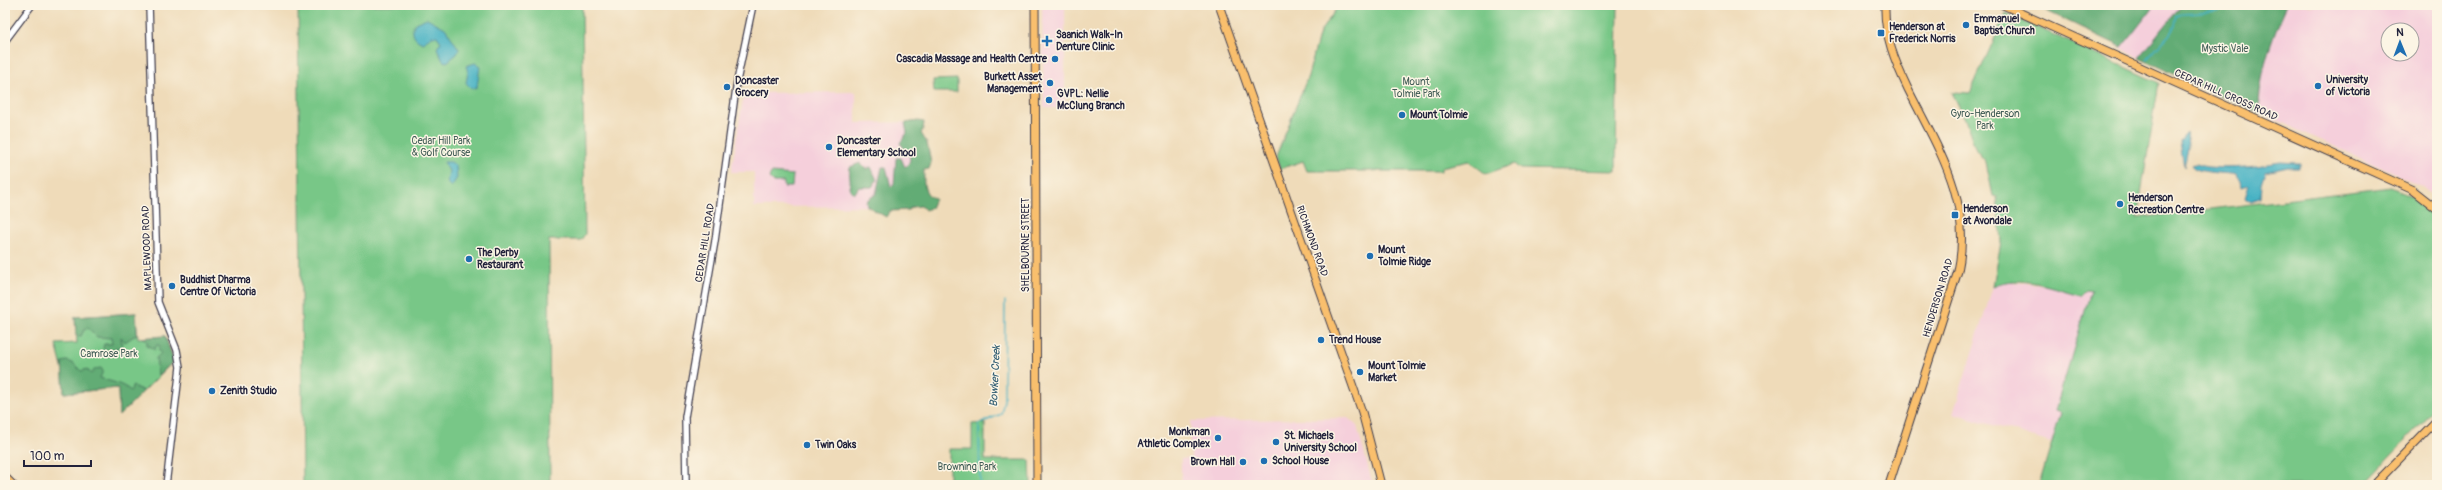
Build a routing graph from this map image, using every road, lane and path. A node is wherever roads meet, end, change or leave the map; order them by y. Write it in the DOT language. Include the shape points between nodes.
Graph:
graph roads {
  1 [pos="32,5"];
  2 [pos="149,5"];
  3 [pos="753,5"];
  4 [pos="1035,5"];
  5 [pos="1219,5"];
  6 [pos="1885,5"];
  7 [pos="2003,5"];
  8 [pos="5,41"];
  9 [pos="2437,209"];
  10 [pos="2437,420"];
  11 [pos="5,477"];
  12 [pos="13,485"];
  13 [pos="166,485"];
  14 [pos="686,485"];
  15 [pos="1037,485"];
  16 [pos="1381,485"];
  17 [pos="1889,485"];
  18 [pos="2374,485"];
  1 -- 8 [label="street"];
  2 -- 13 [label="street, MAPLEWOOD ROAD" via="158,302 177,350 180,367"];
  3 -- 14 [label="street, CEDAR HILL ROAD" via="737,81 714,246 686,417"];
  4 -- 15 [label="main road, SHELBOURNE STREET"];
  5 -- 16 [label="main road, RICHMOND ROAD" via="1359,405"];
  6 -- 17 [label="main road, HENDERSON ROAD" via="1891,51 1953,183 1961,213 1962,237 1958,271"];
  7 -- 9 [label="main road, CEDAR HILL CROSS ROAD" via="2413,190"];
  10 -- 18 [label="main road"];
  11 -- 12 [label="main road"];
}
